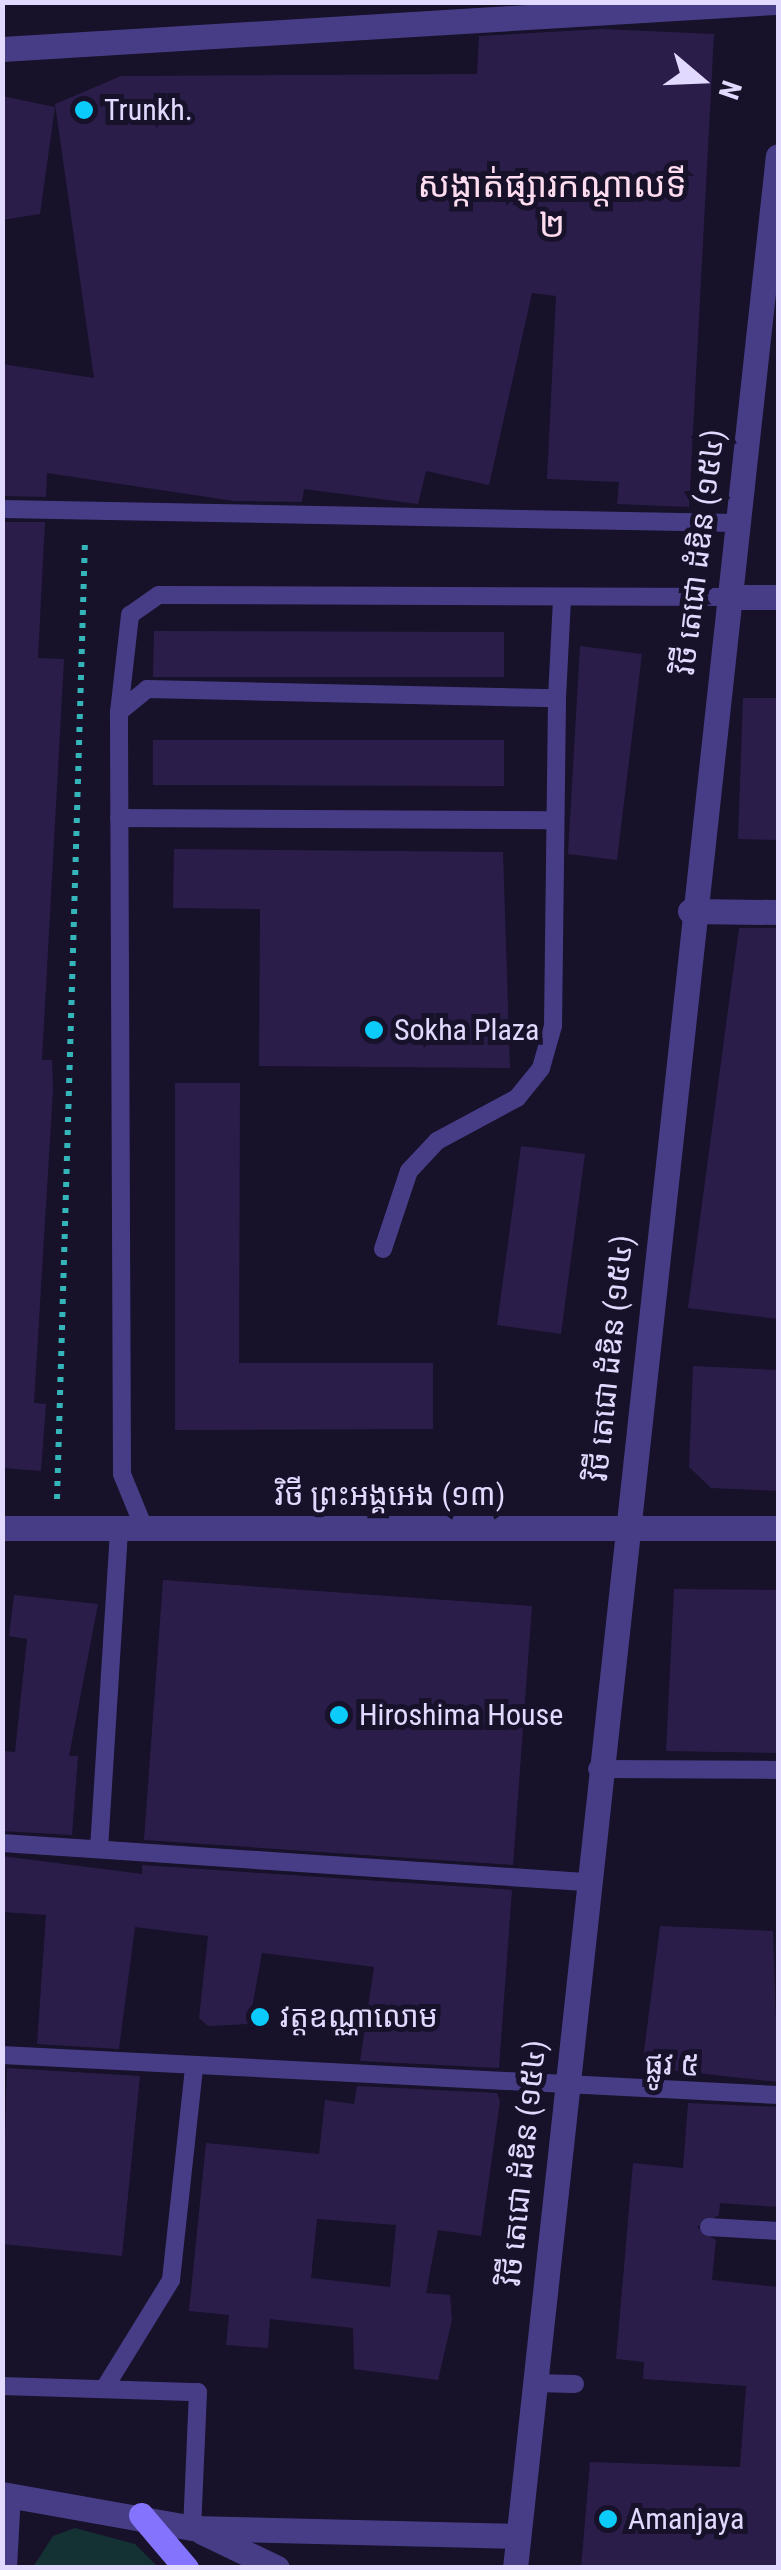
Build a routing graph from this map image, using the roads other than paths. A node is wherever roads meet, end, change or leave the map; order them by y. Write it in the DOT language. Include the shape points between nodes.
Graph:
graph roads {
  1 [pos="776,2"];
  2 [pos="2,49"];
  3 [pos="778,156"];
  4 [pos="2,509"];
  5 [pos="734,523"];
  6 [pos="726,597"];
  7 [pos="778,597"];
  8 [pos="562,598"];
  9 [pos="557,698"];
  10 [pos="119,712"];
  11 [pos="120,818"];
  12 [pos="550,820"];
  13 [pos="690,911"];
  14 [pos="778,912"];
  15 [pos="383,1248"];
  16 [pos="624,1527"];
  17 [pos="2,1528"];
  18 [pos="132,1528"];
  19 [pos="778,1528"];
  20 [pos="597,1769"];
  21 [pos="778,1770"];
  22 [pos="2,1843"];
  23 [pos="98,1850"];
  24 [pos="586,1882"];
  25 [pos="2,2055"];
  26 [pos="194,2068"];
  27 [pos="564,2090"];
  28 [pos="778,2096"];
  29 [pos="709,2227"];
  30 [pos="778,2231"];
  31 [pos="533,2382"];
  32 [pos="575,2384"];
  33 [pos="2,2386"];
  34 [pos="104,2389"];
  35 [pos="7,2494"];
  36 [pos="141,2514"];
  37 [pos="192,2528"];
  38 [pos="517,2536"];
  39 [pos="8,2568"];
  40 [pos="186,2568"];
  41 [pos="277,2568"];
  42 [pos="515,2568"];
  1 -- 2 [label="street"];
  3 -- 5 [label="street, វិថី តេជោ ដំឌិន (១៥៤)"];
  4 -- 5 [label="lane"];
  5 -- 6 [label="street, វិថី តេជោ ដំឌិន (១៥៤)"];
  6 -- 7 [label="street"];
  6 -- 8 [label="lane"];
  6 -- 13 [label="street, វិថី តេជោ ដំឌិន (១៥៤)"];
  8 -- 9 [label="lane"];
  8 -- 10 [label="lane" via="159,595 130,615"];
  9 -- 10 [label="lane" via="148,689"];
  9 -- 12 [label="lane"];
  10 -- 11 [label="lane"];
  11 -- 12 [label="lane"];
  11 -- 18 [label="lane" via="122,1474"];
  12 -- 15 [label="lane" via="552,1026 542,1068 518,1098 437,1140 409,1170"];
  13 -- 14 [label="street"];
  13 -- 16 [label="street, វិថី តេជោ ដំឌិន (១៥៤)"];
  16 -- 18 [label="street, វិថី ព្រះអង្គអេង (១៣)"];
  16 -- 19 [label="street, វិថី ព្រះអង្គអេង (១៣)"];
  16 -- 20 [label="street, វិថី តេជោ ដំឌិន (១៥៤)"];
  17 -- 18 [label="street, វិថី ព្រះអង្គអេង (១៣)"];
  18 -- 23 [label="lane"];
  20 -- 21 [label="lane"];
  20 -- 24 [label="street, វិថី តេជោ ដំឌិន (១៥៤)"];
  22 -- 23 [label="lane"];
  23 -- 24 [label="lane"];
  24 -- 27 [label="street, វិថី តេជោ ដំឌិន (១៥៤)"];
  25 -- 26 [label="lane, ផ្លូវ ៥"];
  26 -- 27 [label="lane, ផ្លូវ ៥"];
  26 -- 34 [label="lane" via="171,2280"];
  27 -- 28 [label="lane, ផ្លូវ ៥"];
  27 -- 31 [label="street, វិថី តេជោ ដំឌិន (១៥៤)"];
  29 -- 30 [label="lane"];
  31 -- 32 [label="lane"];
  31 -- 38 [label="street, វិថី តេជោ ដំឌិន (១៥៤)"];
  33 -- 34 [label="lane"];
  34 -- 37 [label="lane" via="198,2392"];
  35 -- 36 [label="street"];
  35 -- 39 [label="lane"];
  36 -- 37 [label="street"];
  36 -- 40 [label="main road"];
  37 -- 38 [label="street"];
  37 -- 41 [label="street"];
  38 -- 42 [label="street, វិថី តេជោ ដំឌិន (១៥៤)"];
}
